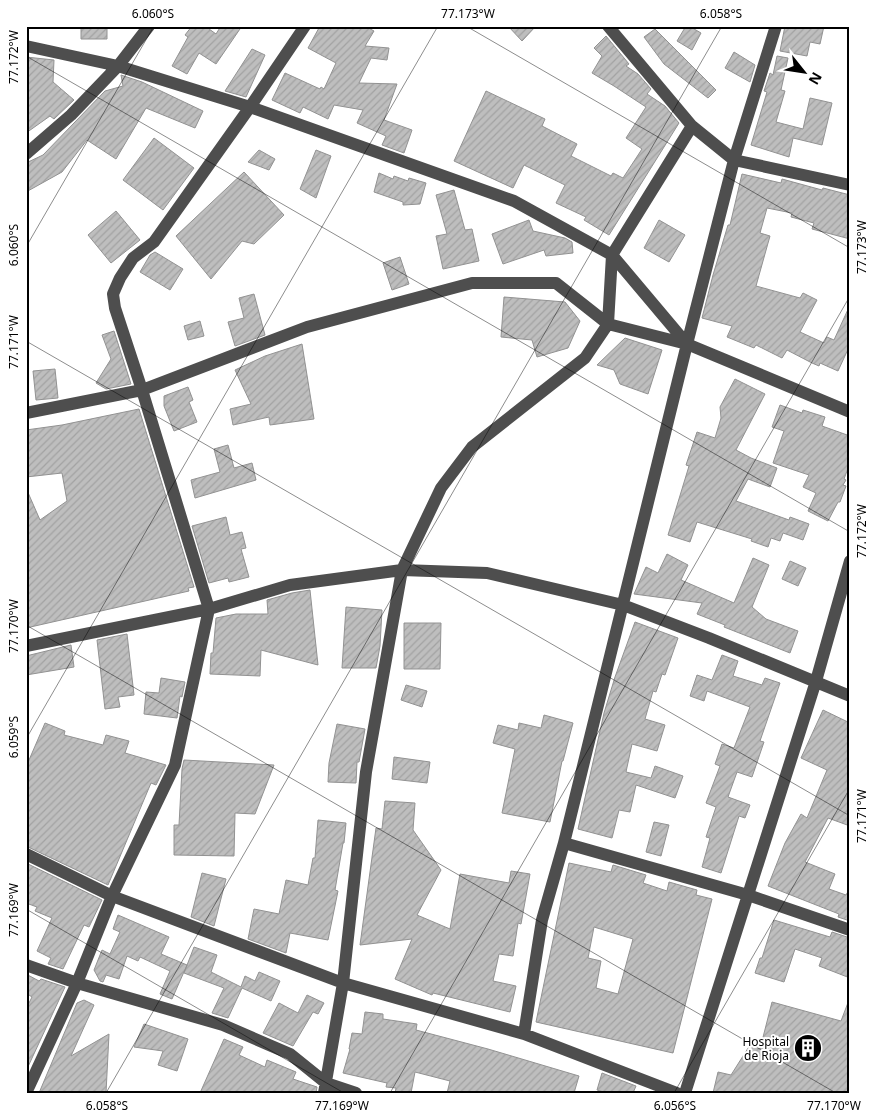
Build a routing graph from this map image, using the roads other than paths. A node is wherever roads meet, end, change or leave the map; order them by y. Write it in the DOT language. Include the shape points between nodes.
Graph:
graph roads {
  1 [pos="149,26"];
  2 [pos="305,26"];
  3 [pos="608,26"];
  4 [pos="776,26"];
  5 [pos="26,46"];
  6 [pos="118,66"];
  7 [pos="250,107"];
  8 [pos="692,126"];
  9 [pos="26,154"];
  10 [pos="734,160"];
  11 [pos="850,185"];
  12 [pos="612,255"];
  13 [pos="608,324"];
  14 [pos="687,344"];
  15 [pos="142,390"];
  16 [pos="850,412"];
  17 [pos="26,413"];
  18 [pos="850,561"];
  19 [pos="402,570"];
  20 [pos="623,605"];
  21 [pos="208,609"];
  22 [pos="26,646"];
  23 [pos="816,682"];
  24 [pos="850,696"];
  25 [pos="564,843"];
  26 [pos="26,854"];
  27 [pos="748,895"];
  28 [pos="112,896"];
  29 [pos="850,930"];
  30 [pos="26,965"];
  31 [pos="77,983"];
  32 [pos="343,983"];
  33 [pos="524,1034"];
  34 [pos="325,1088"];
  35 [pos="26,1093"];
  36 [pos="356,1093"];
  37 [pos="677,1093"];
  38 [pos="685,1093"];
  1 -- 6 [label="street"];
  2 -- 7 [label="street"];
  3 -- 8 [label="street"];
  4 -- 10 [label="street"];
  5 -- 6 [label="street"];
  6 -- 7 [label="street"];
  6 -- 9 [label="street" via="71,115"];
  7 -- 12 [label="street" via="514,201"];
  7 -- 15 [label="street" via="154,242 133,258 113,294"];
  8 -- 10 [label="street"];
  8 -- 12 [label="street"];
  10 -- 11 [label="street"];
  10 -- 14 [label="street"];
  12 -- 13 [label="street"];
  12 -- 14 [label="street"];
  13 -- 14 [label="street"];
  13 -- 15 [label="street" via="556,283 472,284 306,327"];
  13 -- 19 [label="street" via="585,358 472,447 441,488"];
  14 -- 16 [label="street"];
  14 -- 20 [label="street"];
  15 -- 17 [label="street"];
  15 -- 21 [label="street"];
  18 -- 23 [label="street"];
  19 -- 20 [label="street" via="487,573"];
  19 -- 21 [label="street" via="290,585"];
  19 -- 32 [label="street" via="366,772"];
  20 -- 23 [label="street"];
  20 -- 25 [label="street"];
  21 -- 22 [label="street"];
  21 -- 28 [label="street" via="175,766"];
  23 -- 24 [label="street"];
  23 -- 27 [label="street"];
  25 -- 27 [label="street"];
  25 -- 33 [label="street" via="542,920"];
  26 -- 28 [label="street"];
  27 -- 29 [label="street"];
  27 -- 38 [label="street"];
  28 -- 31 [label="street"];
  28 -- 32 [label="street"];
  30 -- 31 [label="street"];
  31 -- 34 [label="street" via="223,1025 290,1054"];
  31 -- 35 [label="street"];
  32 -- 33 [label="street"];
  32 -- 34 [label="street"];
  33 -- 37 [label="street"];
  34 -- 36 [label="street"];
}
